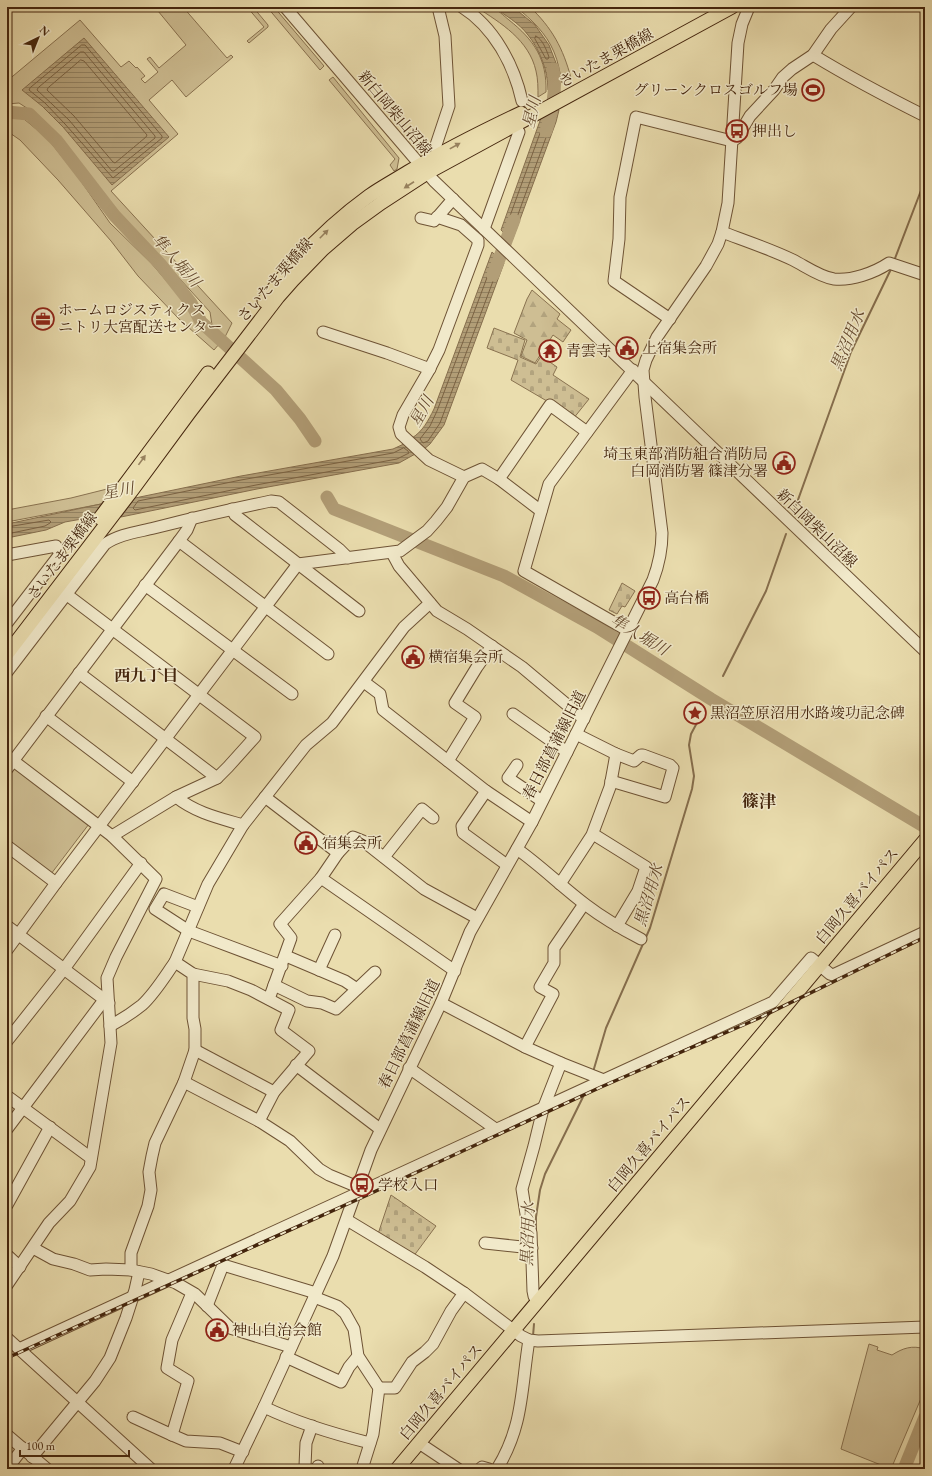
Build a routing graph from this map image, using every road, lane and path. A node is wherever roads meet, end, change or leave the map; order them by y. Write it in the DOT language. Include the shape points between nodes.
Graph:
graph roads {
  1 [pos="286,7"];
  2 [pos="438,7"];
  3 [pos="462,7"];
  4 [pos="717,7"];
  5 [pos="732,7"];
  6 [pos="749,7"];
  7 [pos="852,7"];
  8 [pos="813,55"];
  9 [pos="573,90"];
  10 [pos="527,109"];
  11 [pos="925,116"];
  12 [pos="519,132"];
  13 [pos="732,141"];
  14 [pos="438,155"];
  15 [pos="424,169"];
  16 [pos="453,200"];
  17 [pos="437,217"];
  18 [pos="421,218"];
  19 [pos="485,230"];
  20 [pos="722,232"];
  21 [pos="925,275"];
  22 [pos="670,319"];
  23 [pos="323,332"];
  24 [pos="228,355"];
  25 [pos="430,369"];
  26 [pos="633,370"];
  27 [pos="643,380"];
  28 [pos="587,432"];
  29 [pos="464,477"];
  30 [pos="499,479"];
  31 [pos="232,509"];
  32 [pos="541,511"];
  33 [pos="192,518"];
  34 [pos="93,535"];
  35 [pos="179,541"];
  36 [pos="392,553"];
  37 [pos="7,555"];
  38 [pos="348,558"];
  39 [pos="298,564"];
  40 [pos="145,585"];
  41 [pos="66,594"];
  42 [pos="430,603"];
  43 [pos="267,606"];
  44 [pos="359,611"];
  45 [pos="7,623"];
  46 [pos="112,628"];
  47 [pos="626,633"];
  48 [pos="7,640"];
  49 [pos="492,646"];
  50 [pos="925,650"];
  51 [pos="233,651"];
  52 [pos="7,654"];
  53 [pos="328,654"];
  54 [pos="7,672"];
  55 [pos="79,673"];
  56 [pos="364,682"];
  57 [pos="292,694"];
  58 [pos="199,695"];
  59 [pos="513,714"];
  60 [pos="46,716"];
  61 [pos="584,719"];
  62 [pos="576,734"];
  63 [pos="166,739"];
  64 [pos="567,752"];
  65 [pos="616,754"];
  66 [pos="448,761"];
  67 [pos="9,762"];
  68 [pos="517,765"];
  69 [pos="217,778"];
  70 [pos="611,781"];
  71 [pos="133,782"];
  72 [pos="486,791"];
  73 [pos="176,797"];
  74 [pos="265,797"];
  75 [pos="542,801"];
  76 [pos="433,818"];
  77 [pos="532,822"];
  78 [pos="243,825"];
  79 [pos="100,826"];
  80 [pos="593,834"];
  81 [pos="112,836"];
  82 [pos="925,840"];
  83 [pos="7,846"];
  84 [pos="517,849"];
  85 [pos="338,853"];
  86 [pos="384,857"];
  87 [pos="141,863"];
  88 [pos="507,865"];
  89 [pos="321,878"];
  90 [pos="56,884"];
  91 [pos="560,884"];
  92 [pos="584,904"];
  93 [pos="198,907"];
  94 [pos="477,918"];
  95 [pos="7,926"];
  96 [pos="617,926"];
  97 [pos="189,930"];
  98 [pos="925,932"];
  99 [pos="19,935"];
  100 [pos="335,935"];
  101 [pos="641,939"];
  102 [pos="7,950"];
  103 [pos="284,961"];
  104 [pos="175,962"];
  105 [pos="820,965"];
  106 [pos="64,969"];
  107 [pos="319,970"];
  108 [pos="455,971"];
  109 [pos="375,972"];
  110 [pos="193,974"];
  111 [pos="274,985"];
  112 [pos="357,988"];
  113 [pos="269,999"];
  114 [pos="107,1002"];
  115 [pos="441,1003"];
  116 [pos="110,1026"];
  117 [pos="7,1041"];
  118 [pos="525,1047"];
  119 [pos="196,1050"];
  120 [pos="561,1063"];
  121 [pos="296,1066"];
  122 [pos="409,1068"];
  123 [pos="604,1080"];
  124 [pos="184,1082"];
  125 [pos="274,1092"];
  126 [pos="7,1096"];
  127 [pos="23,1107"];
  128 [pos="543,1108"];
  129 [pos="259,1121"];
  130 [pos="50,1127"];
  131 [pos="7,1129"];
  132 [pos="380,1129"];
  133 [pos="497,1130"];
  134 [pos="91,1158"];
  135 [pos="357,1191"];
  136 [pos="7,1205"];
  137 [pos="347,1220"];
  138 [pos="485,1243"];
  139 [pos="33,1248"];
  140 [pos="532,1248"];
  141 [pos="7,1255"];
  142 [pos="20,1267"];
  143 [pos="135,1271"];
  144 [pos="169,1280"];
  145 [pos="7,1285"];
  146 [pos="192,1293"];
  147 [pos="464,1293"];
  148 [pos="315,1295"];
  149 [pos="133,1297"];
  150 [pos="538,1302"];
  151 [pos="207,1306"];
  152 [pos="925,1327"];
  153 [pos="513,1331"];
  154 [pos="7,1338"];
  155 [pos="529,1340"];
  156 [pos="19,1349"];
  157 [pos="288,1352"];
  158 [pos="358,1356"];
  159 [pos="379,1388"];
  160 [pos="77,1402"];
  161 [pos="264,1407"];
  162 [pos="133,1417"];
  163 [pos="312,1426"];
  164 [pos="172,1435"];
  165 [pos="7,1436"];
  166 [pos="370,1443"];
  167 [pos="419,1443"];
  168 [pos="23,1448"];
  169 [pos="243,1452"];
  170 [pos="32,1457"];
  171 [pos="305,1466"];
  172 [pos="7,1469"];
  173 [pos="47,1469"];
  174 [pos="151,1469"];
  175 [pos="234,1469"];
  176 [pos="362,1469"];
  177 [pos="398,1469"];
  178 [pos="458,1469"];
  179 [pos="480,1469"];
  180 [pos="489,1469"];
  181 [pos="497,1469"];
  1 -- 15 [label="street, 新白岡柴山沼線"];
  2 -- 14 [label="street" via="445,36 449,106 436,145"];
  3 -- 10 [label="street" via="470,12 506,56"];
  4 -- 9 [label="main road, さいたま栗橋線" via="632,52"];
  5 -- 9 [label="main road, さいたま栗橋線"];
  6 -- 13 [label="street, 春日部菖蒲線旧道" via="738,43"];
  7 -- 8 [label="street" via="831,29"];
  8 -- 11 [label="street" via="854,80"];
  8 -- 13 [label="street" via="783,77 750,116 737,138"];
  9 -- 10 [label="main road, さいたま栗橋線"];
  14 -- 10 [label="main road, さいたま栗橋線, one-way"];
  10 -- 15 [label="main road, さいたま栗橋線"];
  12 -- 19 [label="street"];
  13 -- 20 [label="street, 春日部菖蒲線旧道" via="728,203"];
  13 -- 22 [label="street" via="636,117 620,197 614,281"];
  14 -- 15 [label="main road, さいたま栗橋線"];
  15 -- 16 [label="street, 新白岡柴山沼線"];
  15 -- 24 [label="main road, さいたま栗橋線" via="323,249 278,296"];
  16 -- 17 [label="street"];
  16 -- 19 [label="street, 新白岡柴山沼線"];
  17 -- 18 [label="street" via="434,221"];
  17 -- 25 [label="street" via="461,225 478,240 478,245"];
  19 -- 26 [label="street, 新白岡柴山沼線"];
  20 -- 21 [label="street" via="792,259 830,279 850,279 888,263"];
  20 -- 22 [label="street, 春日部菖蒲線旧道" via="706,266"];
  22 -- 27 [label="street, 春日部菖蒲線旧道" via="650,349 644,366"];
  23 -- 25 [label="street"];
  24 -- 34 [label="main road, さいたま栗橋線" via="133,489"];
  34 -- 24 [label="main road, さいたま栗橋線, one-way" via="119,491 181,408"];
  25 -- 29 [label="street" via="402,415 399,427 401,434 428,460"];
  26 -- 27 [label="street, 新白岡柴山沼線"];
  26 -- 28 [label="street"];
  27 -- 47 [label="street, 春日部菖蒲線旧道" via="662,550 653,580"];
  27 -- 50 [label="street, 新白岡柴山沼線"];
  28 -- 30 [label="street" via="550,405"];
  28 -- 32 [label="street" via="549,484"];
  29 -- 30 [label="street" via="482,469"];
  29 -- 36 [label="street" via="447,507 427,530 400,551"];
  30 -- 32 [label="street"];
  31 -- 33 [label="street"];
  31 -- 38 [label="street" via="271,501 279,502"];
  31 -- 39 [label="street" via="235,515"];
  32 -- 47 [label="street" via="524,571"];
  33 -- 35 [label="street"];
  33 -- 41 [label="street" via="109,540"];
  34 -- 48 [label="main road, さいたま栗橋線"];
  34 -- 52 [label="main road, さいたま栗橋線"];
  35 -- 40 [label="street"];
  35 -- 43 [label="street"];
  36 -- 38 [label="street"];
  36 -- 42 [label="street" via="399,566"];
  37 -- 45 [label="street" via="56,546 60,554"];
  38 -- 39 [label="street"];
  39 -- 43 [label="street"];
  39 -- 44 [label="street"];
  40 -- 46 [label="street"];
  40 -- 51 [label="street"];
  41 -- 46 [label="street"];
  41 -- 54 [label="street"];
  42 -- 49 [label="street" via="444,616"];
  42 -- 56 [label="street" via="404,627"];
  43 -- 51 [label="street"];
  43 -- 53 [label="street"];
  46 -- 55 [label="street"];
  46 -- 58 [label="street"];
  47 -- 61 [label="street, 春日部菖蒲線旧道"];
  49 -- 61 [label="street" via="522,667"];
  49 -- 66 [label="street" via="454,703 475,717"];
  51 -- 57 [label="street"];
  51 -- 58 [label="street"];
  55 -- 60 [label="street"];
  55 -- 63 [label="street"];
  56 -- 66 [label="street" via="380,694 383,710"];
  56 -- 74 [label="street" via="332,723 306,745"];
  58 -- 63 [label="street"];
  58 -- 69 [label="street" via="255,737"];
  59 -- 64 [label="street"];
  60 -- 67 [label="street"];
  60 -- 71 [label="street"];
  61 -- 62 [label="street, 春日部菖蒲線旧道"];
  62 -- 64 [label="street, 春日部菖蒲線旧道"];
  62 -- 65 [label="street"];
  63 -- 69 [label="street"];
  63 -- 71 [label="street"];
  64 -- 75 [label="street, 春日部菖蒲線旧道"];
  65 -- 70 [label="street"];
  65 -- 70 [label="street" via="634,761 643,755 673,768 665,797"];
  66 -- 72 [label="street"];
  67 -- 79 [label="street"];
  68 -- 75 [label="street" via="508,778"];
  69 -- 73 [label="street"];
  70 -- 80 [label="street"];
  71 -- 79 [label="street"];
  72 -- 77 [label="street"];
  72 -- 88 [label="street" via="462,826 463,833"];
  73 -- 78 [label="street" via="186,805 207,814"];
  73 -- 81 [label="street"];
  74 -- 78 [label="street"];
  74 -- 85 [label="street"];
  75 -- 77 [label="street, 春日部菖蒲線旧道"];
  76 -- 86 [label="street" via="422,809"];
  77 -- 84 [label="street, 春日部菖蒲線旧道"];
  78 -- 93 [label="street" via="208,884"];
  79 -- 81 [label="street"];
  79 -- 90 [label="street"];
  80 -- 91 [label="street"];
  80 -- 96 [label="street" via="646,867 638,891"];
  81 -- 87 [label="street"];
  82 -- 105 [label="main road, 白岡久喜バイパス"];
  83 -- 90 [label="street"];
  84 -- 88 [label="street, 春日部菖蒲線旧道"];
  84 -- 91 [label="street"];
  85 -- 86 [label="street" via="353,837 364,841"];
  85 -- 89 [label="street"];
  86 -- 94 [label="street" via="424,889"];
  87 -- 106 [label="street"];
  87 -- 114 [label="street" via="156,879 107,978"];
  88 -- 94 [label="street, 春日部菖蒲線旧道"];
  89 -- 103 [label="street" via="280,924 292,938"];
  89 -- 108 [label="street"];
  90 -- 99 [label="street"];
  91 -- 92 [label="street"];
  92 -- 96 [label="street"];
  92 -- 118 [label="street" via="554,948 554,963 540,987 553,994"];
  93 -- 97 [label="street"];
  93 -- 97 [label="street" via="164,894 155,909"];
  94 -- 108 [label="street, 春日部菖蒲線旧道"];
  95 -- 99 [label="street"];
  96 -- 101 [label="street"];
  97 -- 103 [label="street"];
  97 -- 104 [label="street"];
  98 -- 105 [label="street" via="833,975"];
  99 -- 102 [label="street"];
  99 -- 106 [label="street"];
  100 -- 107 [label="street"];
  103 -- 107 [label="street"];
  103 -- 111 [label="street"];
  104 -- 110 [label="street"];
  104 -- 116 [label="street" via="144,1004"];
  105 -- 123 [label="street" via="811,958 773,1002"];
  105 -- 150 [label="main road, 白岡久喜バイパス"];
  106 -- 114 [label="street"];
  106 -- 117 [label="street"];
  107 -- 112 [label="street"];
  108 -- 115 [label="street, 春日部菖蒲線旧道"];
  109 -- 112 [label="street"];
  110 -- 113 [label="street" via="228,981"];
  110 -- 119 [label="street"];
  111 -- 112 [label="street" via="307,1001 322,1003 336,1009"];
  111 -- 113 [label="street"];
  113 -- 121 [label="street" via="289,1010 281,1030 309,1051"];
  114 -- 116 [label="street"];
  114 -- 127 [label="street"];
  115 -- 118 [label="street"];
  115 -- 122 [label="street, 春日部菖蒲線旧道"];
  116 -- 134 [label="street" via="111,1043"];
  118 -- 120 [label="street"];
  119 -- 124 [label="street"];
  119 -- 125 [label="street"];
  120 -- 123 [label="street"];
  120 -- 128 [label="street"];
  121 -- 125 [label="street"];
  121 -- 132 [label="street"];
  122 -- 132 [label="street, 春日部菖蒲線旧道"];
  122 -- 133 [label="street"];
  123 -- 128 [label="street"];
  124 -- 129 [label="street"];
  124 -- 143 [label="street" via="155,1143 149,1172 151,1190 148,1206 131,1253"];
  125 -- 129 [label="street"];
  126 -- 127 [label="street"];
  127 -- 130 [label="street"];
  127 -- 131 [label="street"];
  128 -- 133 [label="street"];
  128 -- 140 [label="street" via="522,1189"];
  129 -- 135 [label="street" via="290,1142 319,1169"];
  130 -- 134 [label="street"];
  130 -- 136 [label="street"];
  132 -- 135 [label="street, 春日部菖蒲線旧道"];
  133 -- 135 [label="street"];
  134 -- 139 [label="street" via="90,1167 70,1201 49,1223"];
  135 -- 137 [label="street, 春日部菖蒲線旧道"];
  135 -- 144 [label="street"];
  137 -- 147 [label="street"];
  137 -- 148 [label="street, 春日部菖蒲線旧道"];
  138 -- 140 [label="street"];
  139 -- 142 [label="street"];
  139 -- 143 [label="street" via="54,1259 90,1270"];
  140 -- 150 [label="street" via="533,1291"];
  141 -- 142 [label="street"];
  142 -- 145 [label="street"];
  143 -- 144 [label="street"];
  143 -- 149 [label="street"];
  144 -- 146 [label="street"];
  144 -- 149 [label="street"];
  146 -- 151 [label="street"];
  146 -- 164 [label="street" via="172,1340 167,1368 188,1381"];
  147 -- 153 [label="street"];
  147 -- 159 [label="street" via="433,1344 412,1362 395,1388"];
  148 -- 151 [label="street" via="223,1266"];
  148 -- 157 [label="street, 春日部菖蒲線旧道"];
  148 -- 158 [label="street" via="345,1312 354,1329"];
  149 -- 156 [label="street"];
  149 -- 160 [label="street" via="110,1358"];
  150 -- 153 [label="main road, 白岡久喜バイパス"];
  151 -- 157 [label="street" via="230,1328"];
  152 -- 155 [label="street"];
  153 -- 155 [label="street"];
  153 -- 167 [label="main road, 白岡久喜バイパス"];
  154 -- 156 [label="street"];
  155 -- 181 [label="street" via="519,1417 509,1447"];
  156 -- 160 [label="street"];
  157 -- 158 [label="street" via="341,1382"];
  157 -- 161 [label="street, 春日部菖蒲線旧道"];
  158 -- 159 [label="street"];
  159 -- 166 [label="street"];
  160 -- 170 [label="street"];
  160 -- 174 [label="street"];
  161 -- 163 [label="street"];
  161 -- 169 [label="street, 春日部菖蒲線旧道"];
  162 -- 164 [label="street"];
  163 -- 166 [label="street"];
  163 -- 171 [label="street" via="306,1443"];
  164 -- 169 [label="street" via="186,1441 220,1443"];
  165 -- 168 [label="street"];
  166 -- 176 [label="street"];
  167 -- 177 [label="main road, 白岡久喜バイパス"];
  167 -- 178 [label="street"];
  168 -- 170 [label="street"];
  168 -- 172 [label="street"];
  169 -- 175 [label="street, 春日部菖蒲線旧道"];
  170 -- 173 [label="street"];
  179 -- 180 [label="street"];
}
